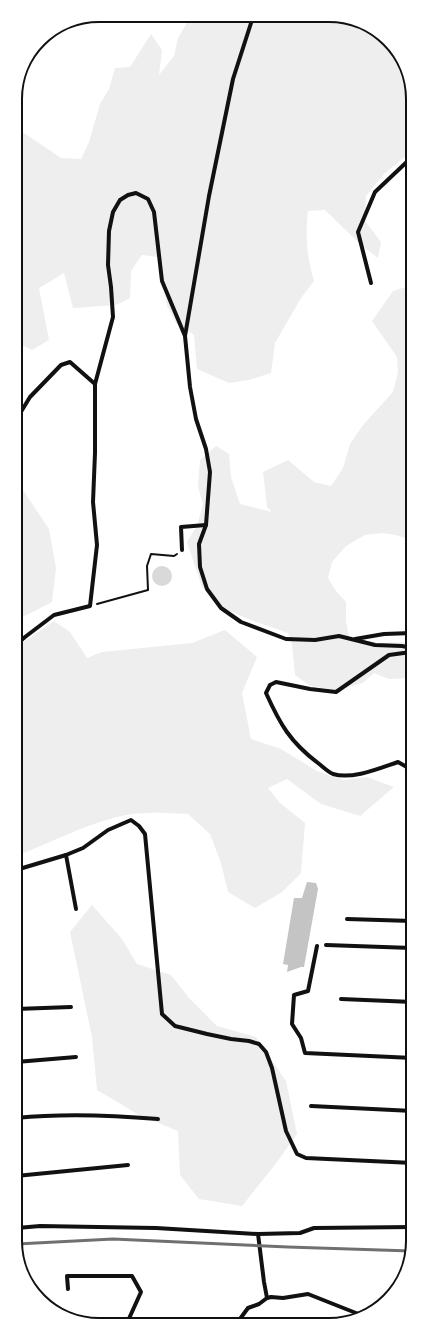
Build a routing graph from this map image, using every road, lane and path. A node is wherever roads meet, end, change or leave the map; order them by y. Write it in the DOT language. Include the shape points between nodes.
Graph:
graph roads {
  1 [pos="251,22"];
  2 [pos="406,163"];
  3 [pos="371,283"];
  4 [pos="185,336"];
  5 [pos="95,384"];
  6 [pos="22,410"];
  7 [pos="206,525"];
  8 [pos="182,550"];
  9 [pos="90,606"];
  10 [pos="406,633"];
  11 [pos="22,639"];
  12 [pos="352,640"];
  13 [pos="406,647"];
  14 [pos="406,653"];
  15 [pos="406,767"];
  16 [pos="66,855"];
  17 [pos="22,868"];
  18 [pos="76,909"];
  19 [pos="346,919"];
  20 [pos="406,921"];
  21 [pos="326,945"];
  22 [pos="316,946"];
  23 [pos="406,948"];
  24 [pos="341,999"];
  25 [pos="406,1002"];
  26 [pos="71,1007"];
  27 [pos="22,1009"];
  28 [pos="76,1057"];
  29 [pos="406,1058"];
  30 [pos="22,1062"];
  31 [pos="311,1106"];
  32 [pos="406,1111"];
  33 [pos="22,1117"];
  34 [pos="158,1119"];
  35 [pos="406,1163"];
  36 [pos="128,1165"];
  37 [pos="22,1175"];
  38 [pos="22,1228"];
  39 [pos="406,1228"];
  40 [pos="258,1234"];
  41 [pos="68,1289"];
  42 [pos="267,1298"];
  43 [pos="357,1313"];
  44 [pos="129,1318"];
  45 [pos="241,1318"];
  1 -- 4 [label="street" via="233,78 209,196"];
  2 -- 3 [label="street" via="375,192 358,232"];
  4 -- 5 [label="street" via="162,282 154,212 148,199 136,193 128,195 120,200 112,212 108,265 113,317"];
  4 -- 7 [label="street" via="190,387 210,472"];
  5 -- 6 [label="street" via="70,362 61,365 30,397"];
  5 -- 9 [label="street" via="93,502 97,545"];
  7 -- 8 [label="street" via="181,527"];
  7 -- 12 [label="street" via="199,544 200,567 207,589 221,608 241,622 286,639 315,640 339,636"];
  8 -- 9 [label="path" via="174,556 150,554 147,566 148,590"];
  9 -- 11 [label="street" via="54,616"];
  10 -- 12 [label="street"];
  12 -- 13 [label="street"];
  14 -- 15 [label="street" via="389,655 336,692 276,682 270,685 266,693 285,731 295,744 332,774 364,773 398,762"];
  16 -- 17 [label="street"];
  16 -- 18 [label="street"];
  16 -- 35 [label="street" via="83,848 108,830 131,820 139,826 145,834 162,1014 175,1026 259,1044 266,1052 272,1068 286,1131 297,1154 306,1158"];
  19 -- 20 [label="street"];
  21 -- 23 [label="street"];
  22 -- 29 [label="street" via="308,991 294,995 292,1024 301,1038 305,1053"];
  24 -- 25 [label="street"];
  26 -- 27 [label="street"];
  28 -- 30 [label="street"];
  31 -- 32 [label="street"];
  33 -- 34 [label="street" via="47,1115"];
  36 -- 37 [label="street"];
  38 -- 40 [label="street" via="156,1228"];
  39 -- 40 [label="street" via="314,1228 300,1233"];
  40 -- 42 [label="street"];
  41 -- 44 [label="street" via="67,1276 132,1276 141,1292"];
  42 -- 43 [label="street" via="308,1294"];
  42 -- 45 [label="street" via="248,1308"];
}
